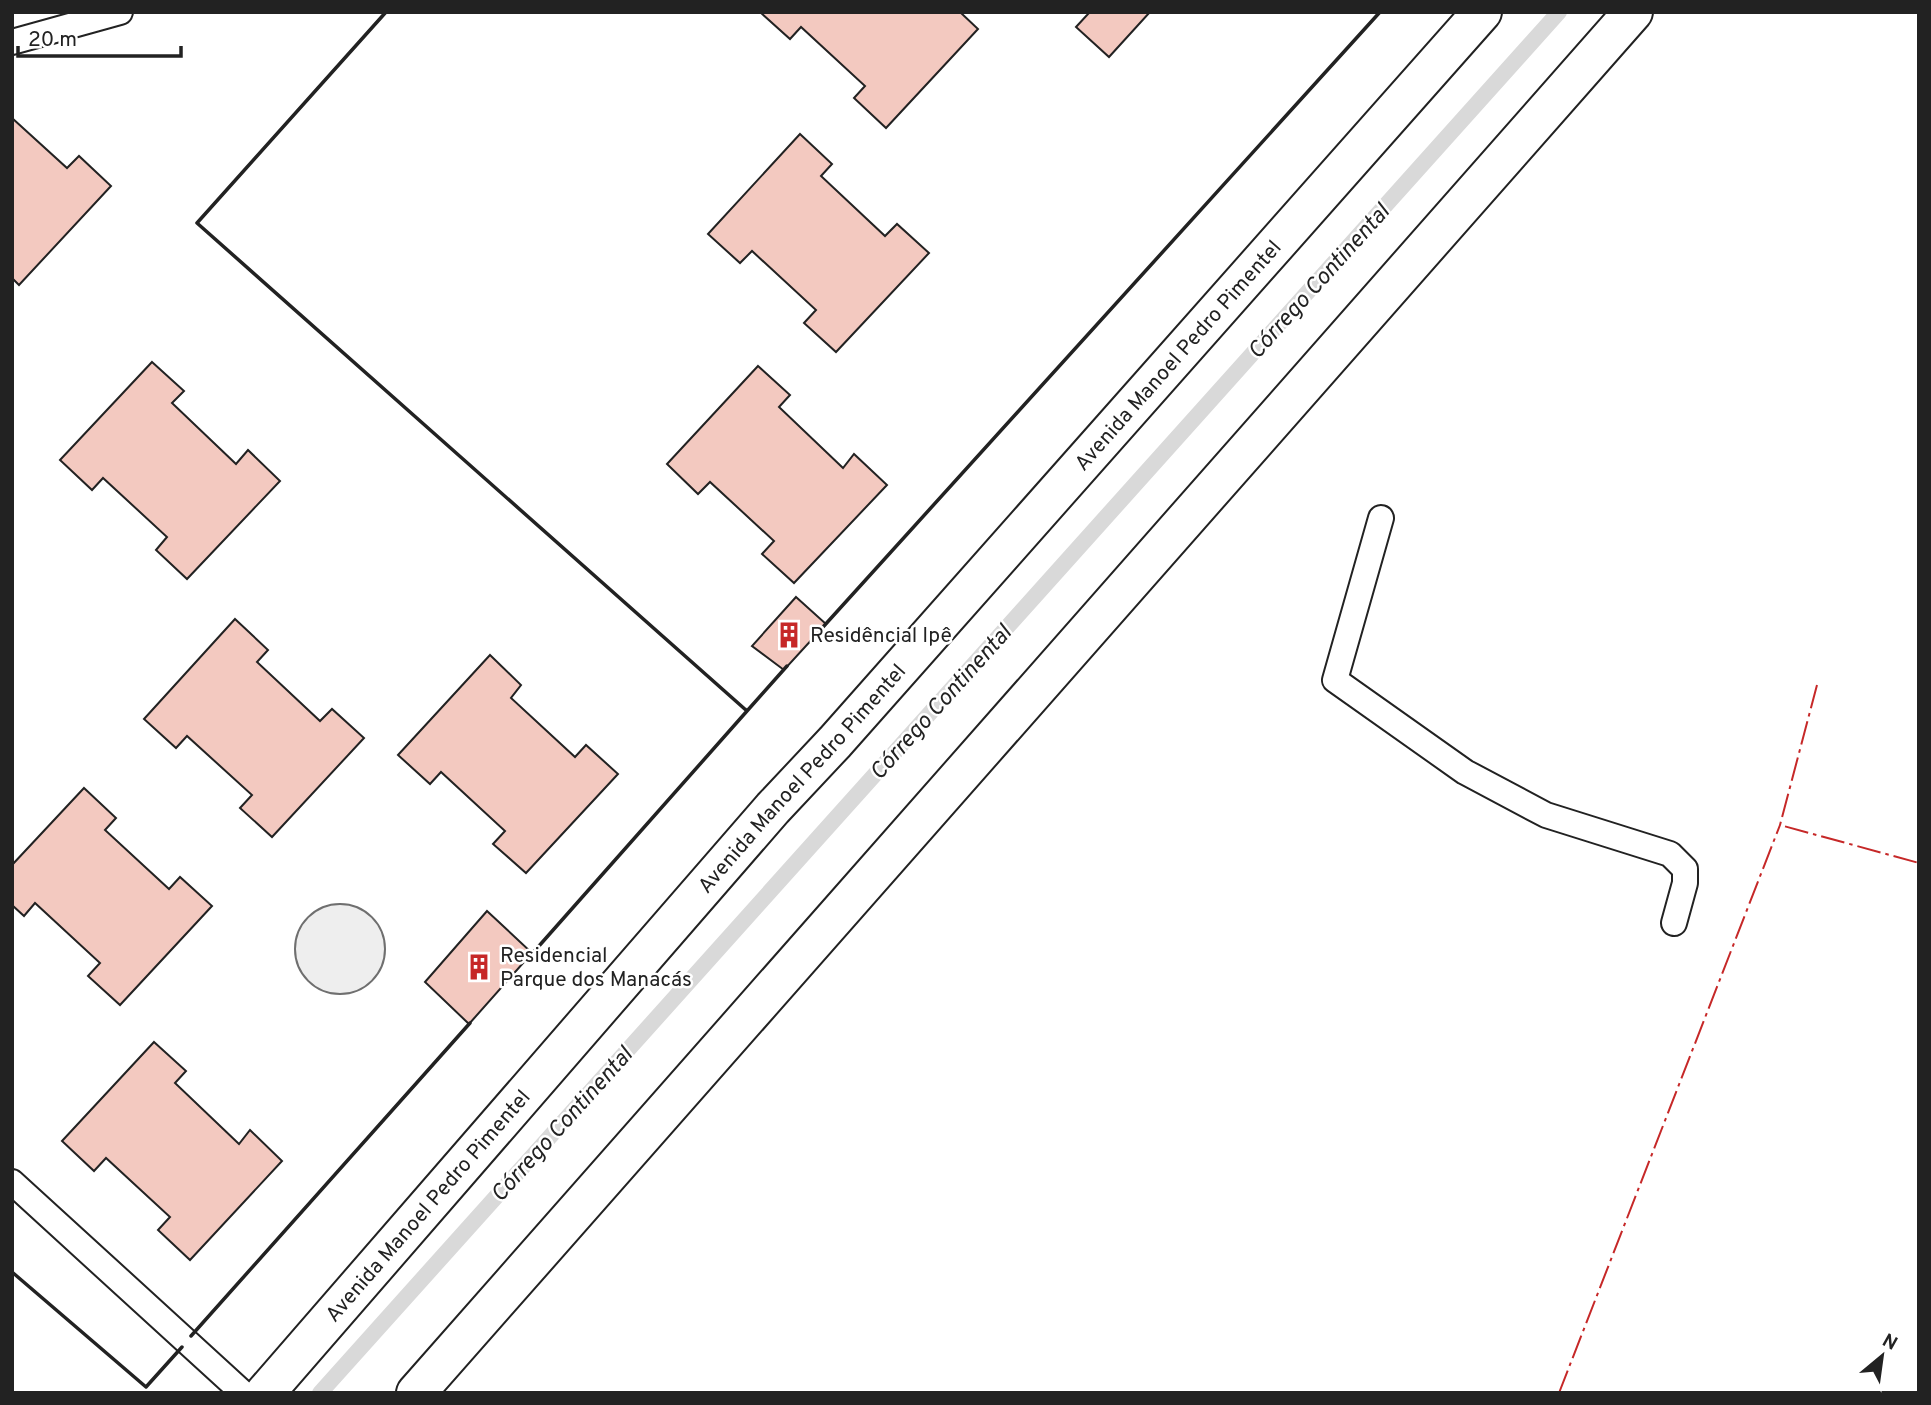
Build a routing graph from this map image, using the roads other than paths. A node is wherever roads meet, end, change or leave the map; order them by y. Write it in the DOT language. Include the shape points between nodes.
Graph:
graph roads {
  1 [pos="120,12"];
  2 [pos="1482,12"];
  3 [pos="1633,12"];
  4 [pos="12,42"];
  5 [pos="1381,518"];
  6 [pos="1674,923"];
  7 [pos="12,1182"];
  8 [pos="243,1393"];
  9 [pos="265,1393"];
  10 [pos="416,1393"];
  1 -- 4 [label="lane"];
  2 -- 9 [label="main road, Avenida Manoel Pedro Pimentel" via="773,808"];
  3 -- 10 [label="main road"];
  5 -- 6 [label="lane" via="1335,680 1465,772 1546,815 1670,854 1685,869"];
  7 -- 8 [label="lane"];
}
